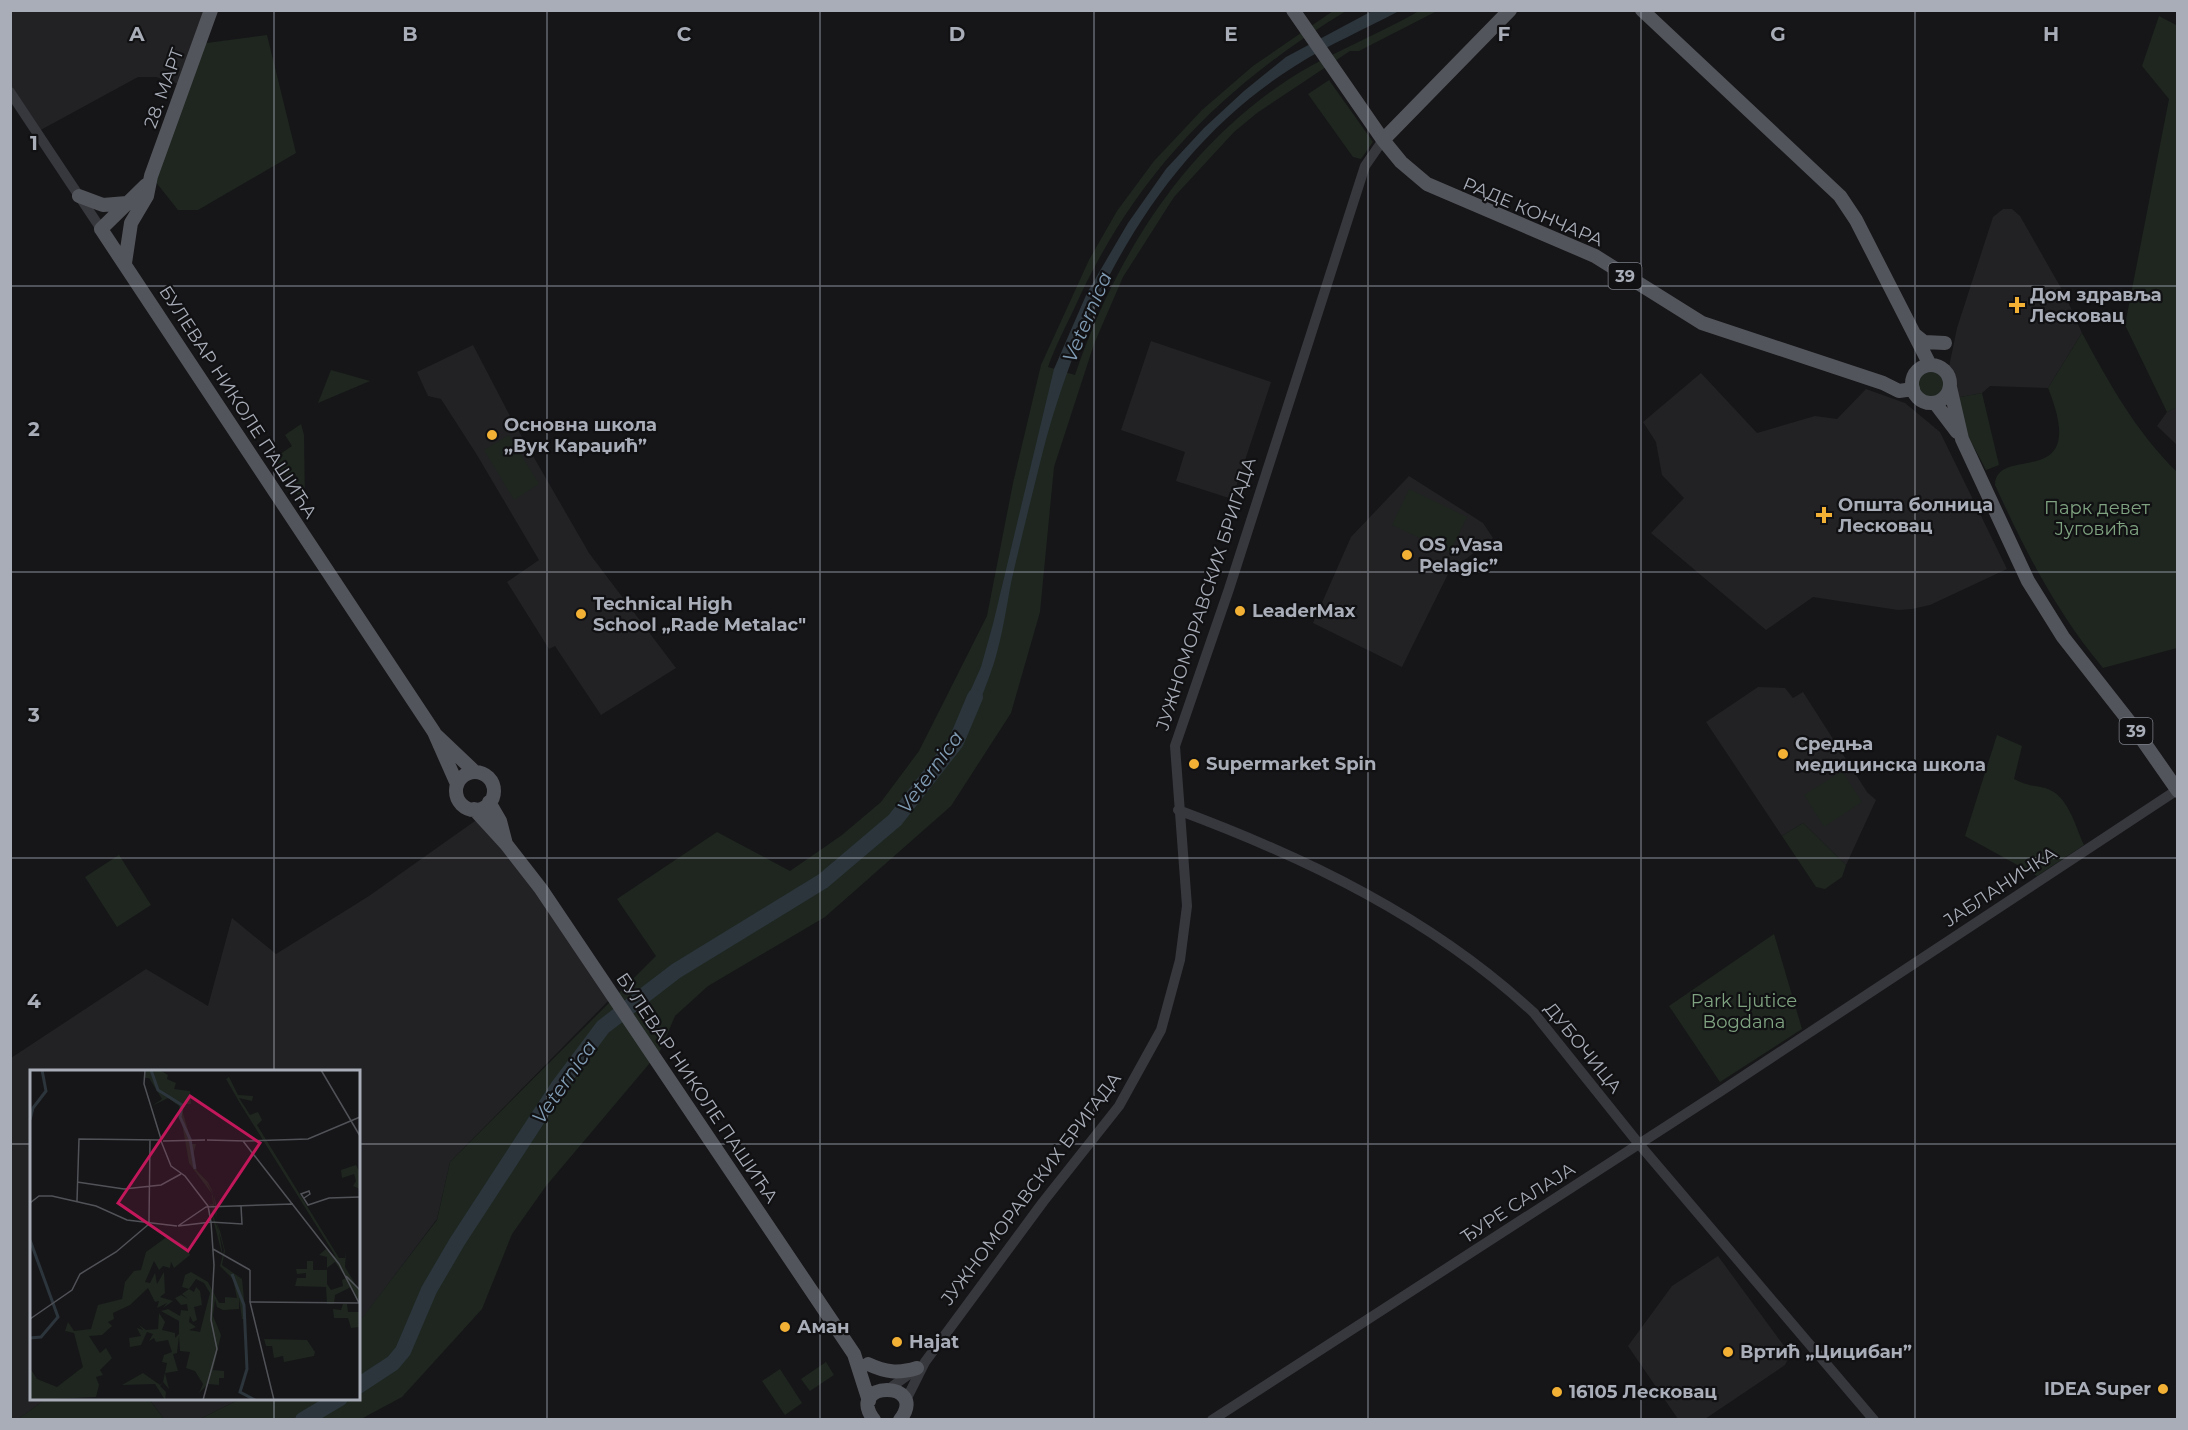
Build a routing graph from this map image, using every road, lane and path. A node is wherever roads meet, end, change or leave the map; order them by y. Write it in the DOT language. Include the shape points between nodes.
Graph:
graph roads {
  1 [pos="211,10"];
  2 [pos="1293,10"];
  3 [pos="1510,10"];
  4 [pos="1643,12"];
  5 [pos="10,92"];
  6 [pos="1383,140"];
  7 [pos="79,196"];
  8 [pos="131,209"];
  9 [pos="101,229"];
  10 [pos="124,263"];
  11 [pos="1912,333"];
  12 [pos="1945,343"];
  13 [pos="1930,365"];
  14 [pos="1950,387"];
  15 [pos="1913,389"];
  16 [pos="1935,403"];
  17 [pos="1962,440"];
  18 [pos="434,732"];
  19 [pos="475,772"];
  20 [pos="457,784"];
  21 [pos="2177,790"];
  22 [pos="489,802"];
  23 [pos="474,809"];
  24 [pos="1178,810"];
  25 [pos="506,844"];
  26 [pos="1841,1011"];
  27 [pos="1639,1144"];
  28 [pos="854,1354"];
  29 [pos="868,1364"];
  30 [pos="921,1365"];
  31 [pos="887,1388"];
  32 [pos="869,1401"];
  33 [pos="904,1414"];
  34 [pos="871,1418"];
  35 [pos="1212,1419"];
  36 [pos="1874,1419"];
  1 -- 8 [label="main road, 28. МАРТ" via="150,178"];
  2 -- 6 [label="main road, 39"];
  3 -- 6 [label="main road, ЈУЖНОМОРАВСКИХ БРИГАДА"];
  4 -- 11 [label="main road" via="1840,196"];
  5 -- 7 [label="street, БУЛЕВАР НИКОЛЕ ПАШИЋА"];
  6 -- 15 [label="main road, РАДЕ КОНЧАРА / 39" via="1416,177 1441,192 1595,256 1702,324 1899,391"];
  6 -- 24 [label="street, ЈУЖНОМОРАВСКИХ БРИГАДА" via="1365,166 1230,589 1181,725 1174,754"];
  7 -- 8 [label="main road"];
  7 -- 9 [label="street, БУЛЕВАР НИКОЛЕ ПАШИЋА"];
  8 -- 9 [label="main road, 28. МАРТ"];
  8 -- 10 [label="main road, 28. МАРТ"];
  9 -- 10 [label="main road, БУЛЕВАР НИКОЛЕ ПАШИЋА"];
  10 -- 18 [label="main road, БУЛЕВАР НИКОЛЕ ПАШИЋА"];
  11 -- 12 [label="main road" via="1924,342"];
  11 -- 13 [label="main road"];
  13 -- 14 [label="main road" via="1945,370"];
  13 -- 15 [label="main road" via="1915,373"];
  14 -- 16 [label="main road" via="1945,397"];
  14 -- 17 [label="main road, 39"];
  15 -- 16 [label="main road" via="1922,401"];
  16 -- 17 [label="main road"];
  17 -- 21 [label="main road, 39" via="2022,570 2048,613"];
  18 -- 19 [label="main road, БУЛЕВАР НИКОЛЕ ПАШИЋА"];
  18 -- 20 [label="main road, БУЛЕВАР НИКОЛЕ ПАШИЋА"];
  19 -- 20 [label="main road" via="464,775"];
  19 -- 22 [label="main road, БУЛЕВАР НИКОЛЕ ПАШИЋА" via="490,780 494,791"];
  20 -- 23 [label="main road, БУЛЕВАР НИКОЛЕ ПАШИЋА" via="459,801"];
  21 -- 26 [label="street, ЈАБЛАНИЧКА"];
  22 -- 23 [label="main road"];
  22 -- 25 [label="main road, БУЛЕВАР НИКОЛЕ ПАШИЋА" via="500,820"];
  23 -- 25 [label="main road, БУЛЕВАР НИКОЛЕ ПАШИЋА"];
  24 -- 27 [label="street, ДУБОЧИЦА" via="1350,884 1431,930 1534,1012"];
  24 -- 30 [label="street, ЈУЖНОМОРАВСКИХ БРИГАДА" via="1186,915 1180,960 1161,1030 1119,1106"];
  25 -- 28 [label="main road, БУЛЕВАР НИКОЛЕ ПАШИЋА" via="614,995"];
  26 -- 27 [label="street, ЂУРЕ САЛАЈА"];
  27 -- 35 [label="street, ЂУРЕ САЛАЈА"];
  27 -- 36 [label="street, ДУБОЧИЦА"];
  28 -- 29 [label="main road, БУЛЕВАР НИКОЛЕ ПАШИЋА"];
  28 -- 32 [label="main road, БУЛЕВАР НИКОЛЕ ПАШИЋА"];
  29 -- 30 [label="main road" via="896,1372"];
  29 -- 31 [label="main road, БУЛЕВАР НИКОЛЕ ПАШИЋА"];
  30 -- 31 [label="street, ЈУЖНОМОРАВСКИХ БРИГАДА"];
  30 -- 33 [label="street, ЈУЖНОМОРАВСКИХ БРИГАДА"];
  31 -- 32 [label="main road" via="875,1392"];
  31 -- 33 [label="main road, БУЛЕВАР НИКОЛЕ ПАШИЋА" via="900,1393"];
  32 -- 34 [label="main road, БУЛЕВАР НИКОЛЕ ПАШИЋА"];
}
